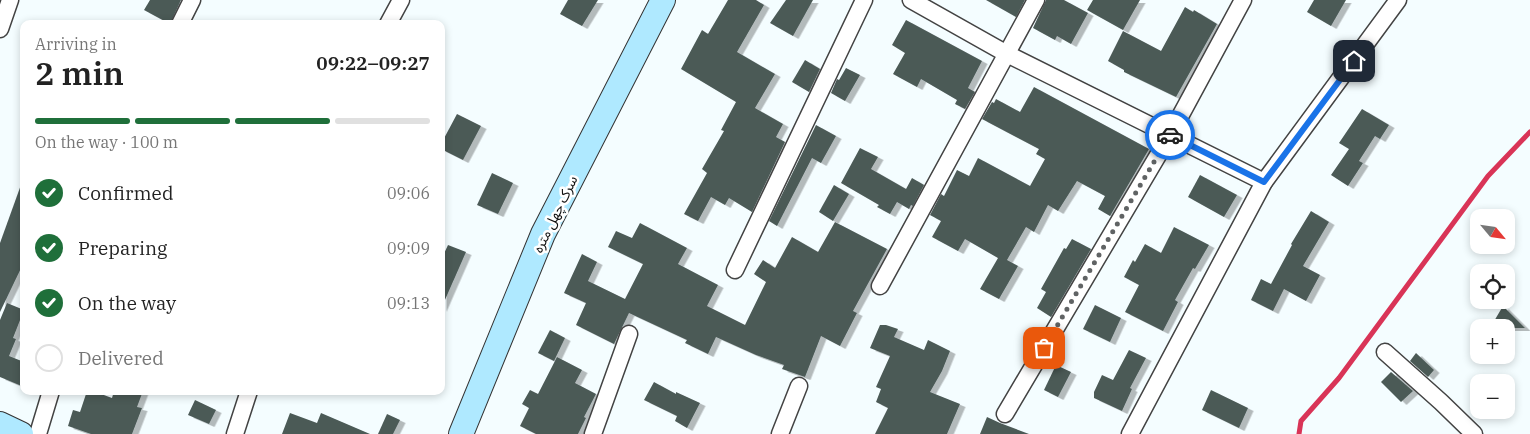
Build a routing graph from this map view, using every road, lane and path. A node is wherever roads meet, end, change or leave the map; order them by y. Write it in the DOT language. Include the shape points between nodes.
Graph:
graph roads {
  1 [pos="10,0"];
  2 [pos="192,0"];
  3 [pos="400,0"];
  4 [pos="663,0"];
  5 [pos="864,0"];
  6 [pos="911,0"];
  7 [pos="1036,0"];
  8 [pos="1243,0"];
  9 [pos="1398,0"];
  10 [pos="182,20"];
  11 [pos="390,20"];
  12 [pos="0,29"];
  13 [pos="1007,54"];
  14 [pos="1170,135"];
  15 [pos="1264,182"];
  16 [pos="735,270"];
  17 [pos="880,286"];
  18 [pos="629,334"];
  19 [pos="1385,352"];
  20 [pos="799,386"];
  21 [pos="50,395"];
  22 [pos="248,395"];
  23 [pos="1005,414"];
  24 [pos="0,424"];
  25 [pos="21,434"];
  26 [pos="38,434"];
  27 [pos="235,434"];
  28 [pos="461,434"];
  29 [pos="593,434"];
  30 [pos="780,434"];
  31 [pos="1130,434"];
  32 [pos="1474,434"];
  1 -- 12 [label="street"];
  2 -- 10 [label="street"];
  3 -- 11 [label="street"];
  4 -- 28 [label="street, سرک چهل متره" via="543,234"];
  5 -- 16 [label="street"];
  6 -- 13 [label="street"];
  7 -- 13 [label="street"];
  8 -- 14 [label="street"];
  9 -- 15 [label="street"];
  13 -- 14 [label="street"];
  13 -- 17 [label="street"];
  14 -- 15 [label="street"];
  14 -- 23 [label="street"];
  15 -- 31 [label="street"];
  18 -- 29 [label="street"];
  19 -- 32 [label="street"];
  20 -- 30 [label="street"];
  21 -- 26 [label="street"];
  22 -- 27 [label="street"];
  24 -- 25 [label="street"];
}
